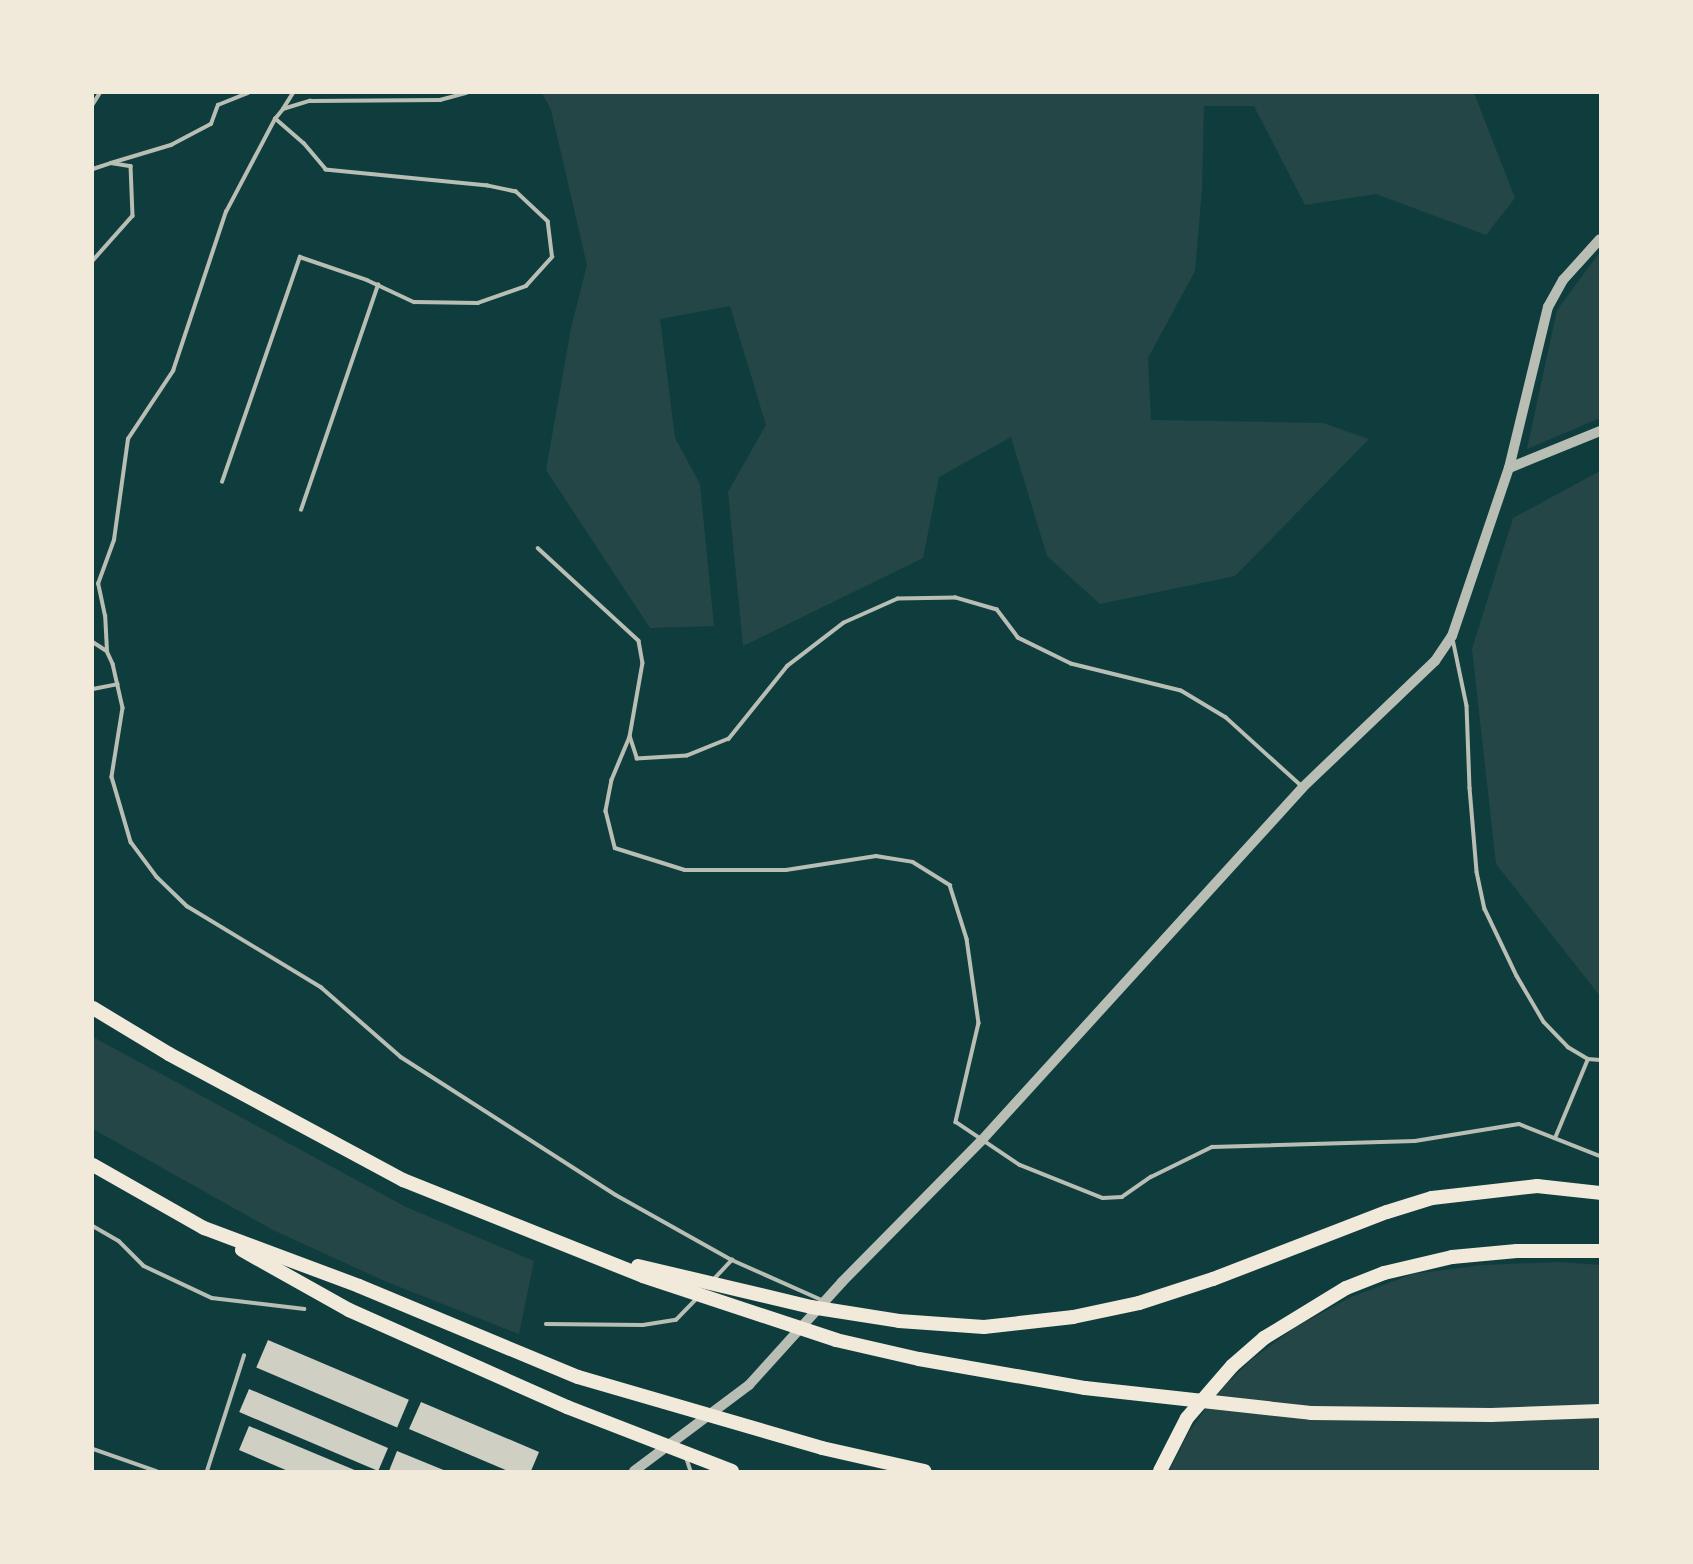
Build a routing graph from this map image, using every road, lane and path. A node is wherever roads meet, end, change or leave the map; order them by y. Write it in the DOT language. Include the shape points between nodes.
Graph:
graph roads {
  1 [pos="100,93"];
  2 [pos="248,93"];
  3 [pos="293,93"];
  4 [pos="466,93"];
  5 [pos="93,104"];
  6 [pos="283,109"];
  7 [pos="275,119"];
  8 [pos="111,163"];
  9 [pos="93,169"];
  10 [pos="1600,239"];
  11 [pos="93,261"];
  12 [pos="377,285"];
  13 [pos="1600,431"];
  14 [pos="1509,468"];
  15 [pos="222,482"];
  16 [pos="301,510"];
  17 [pos="538,548"];
  18 [pos="1452,636"];
  19 [pos="93,642"];
  20 [pos="107,651"];
  21 [pos="118,684"];
  22 [pos="93,689"];
  23 [pos="630,737"];
  24 [pos="1302,788"];
  25 [pos="93,1008"];
  26 [pos="1588,1059"];
  27 [pos="1600,1060"];
  28 [pos="1556,1136"];
  29 [pos="982,1140"];
  30 [pos="1600,1156"];
  31 [pos="93,1165"];
  32 [pos="1600,1192"];
  33 [pos="93,1226"];
  34 [pos="204,1228"];
  35 [pos="576,1250"];
  36 [pos="1600,1251"];
  37 [pos="732,1260"];
  38 [pos="826,1302"];
  39 [pos="304,1309"];
  40 [pos="546,1324"];
  41 [pos="244,1356"];
  42 [pos="1600,1411"];
  43 [pos="679,1437"];
  44 [pos="93,1449"];
  45 [pos="156,1471"];
  46 [pos="207,1471"];
  47 [pos="634,1471"];
  48 [pos="691,1471"];
  49 [pos="732,1471"];
  50 [pos="924,1471"];
  51 [pos="1160,1471"];
  1 -- 5 [label="lane"];
  2 -- 8 [label="lane" via="218,105 211,124 172,145"];
  3 -- 6 [label="lane"];
  4 -- 6 [label="lane" via="440,100 310,101"];
  6 -- 7 [label="lane"];
  7 -- 12 [label="lane" via="326,170 516,192 548,222 552,257 526,286 478,303 414,302"];
  7 -- 20 [label="lane" via="226,212 173,370 128,439 114,540 99,584"];
  8 -- 9 [label="lane"];
  8 -- 11 [label="lane" via="131,166 132,216"];
  10 -- 14 [label="street" via="1563,280 1548,307"];
  12 -- 15 [label="lane" via="300,257"];
  12 -- 16 [label="lane"];
  13 -- 14 [label="street"];
  14 -- 18 [label="street"];
  17 -- 23 [label="lane" via="639,641 643,663"];
  18 -- 24 [label="street" via="1435,661"];
  18 -- 26 [label="lane" via="1467,706 1476,860 1485,909 1544,1022"];
  19 -- 20 [label="lane"];
  20 -- 21 [label="lane"];
  21 -- 22 [label="lane"];
  21 -- 37 [label="lane" via="123,708 112,777 131,842 187,906 321,987 401,1057 616,1195"];
  23 -- 24 [label="lane" via="637,760 687,756 729,739 788,666 844,622 898,599 956,598 997,610 1018,638 1072,664 1181,691 1226,718"];
  23 -- 29 [label="lane" via="611,780 606,811 615,848 685,870 786,870 876,856 913,862 950,885 967,939 979,1023 956,1122"];
  24 -- 29 [label="street"];
  25 -- 35 [label="highway" via="403,1180"];
  26 -- 27 [label="lane"];
  26 -- 28 [label="lane"];
  28 -- 29 [label="lane" via="1519,1124 1415,1141 1212,1147 1122,1197 1103,1198 1020,1165"];
  28 -- 30 [label="lane"];
  29 -- 38 [label="street"];
  31 -- 34 [label="highway"];
  32 -- 35 [label="highway" via="1537,1186 1432,1198 1139,1303 1073,1317 984,1327 899,1321 811,1307"];
  33 -- 39 [label="lane" via="119,1241 144,1266 212,1298"];
  34 -- 49 [label="highway" via="349,1310 566,1407"];
  34 -- 50 [label="highway" via="578,1377 822,1448"];
  35 -- 42 [label="highway" via="836,1340 1085,1388 1311,1413"];
  36 -- 51 [label="highway" via="1452,1257 1384,1273 1346,1288 1264,1338 1232,1366 1187,1418"];
  37 -- 38 [label="lane"];
  37 -- 40 [label="lane" via="677,1320 642,1325"];
  38 -- 43 [label="street" via="749,1385"];
  41 -- 46 [label="lane"];
  43 -- 47 [label="street"];
  43 -- 48 [label="lane"];
  44 -- 45 [label="lane"];
}
